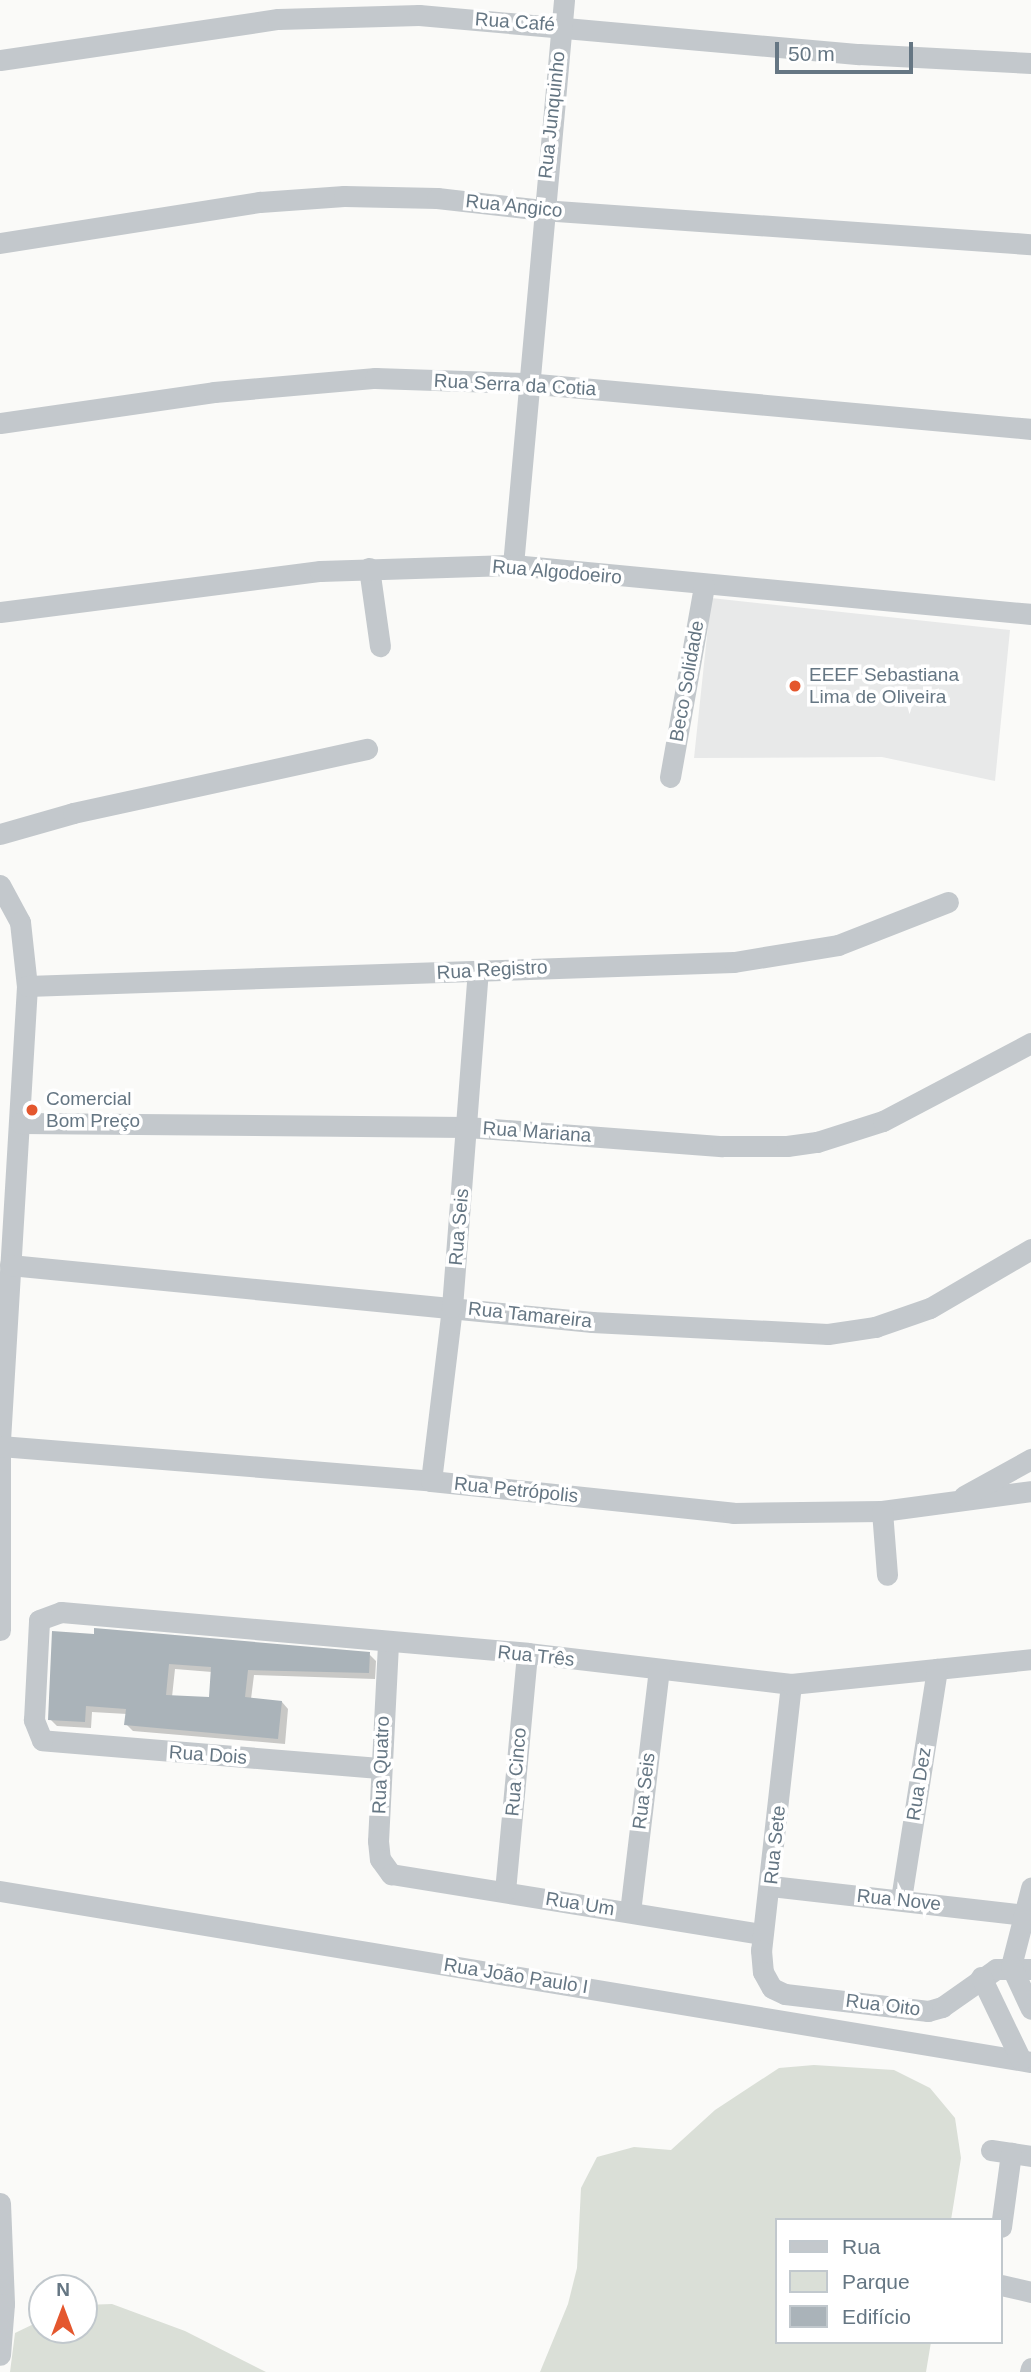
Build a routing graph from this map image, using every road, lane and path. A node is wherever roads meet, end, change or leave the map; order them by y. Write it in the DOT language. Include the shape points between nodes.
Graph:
graph roads {
  1 [pos="564,0"];
  2 [pos="562,26"];
  3 [pos="0,60"];
  4 [pos="1031,63"];
  5 [pos="542,210"];
  6 [pos="0,243"];
  7 [pos="1031,244"];
  8 [pos="526,383"];
  9 [pos="0,423"];
  10 [pos="1031,429"];
  11 [pos="513,565"];
  12 [pos="369,568"];
  13 [pos="704,586"];
  14 [pos="0,612"];
  15 [pos="1031,614"];
  16 [pos="380,646"];
  17 [pos="367,749"];
  18 [pos="670,777"];
  19 [pos="0,834"];
  20 [pos="0,885"];
  21 [pos="948,902"];
  22 [pos="478,972"];
  23 [pos="27,986"];
  24 [pos="1031,1043"];
  25 [pos="20,1123"];
  26 [pos="467,1127"];
  27 [pos="1031,1249"];
  28 [pos="10,1265"];
  29 [pos="452,1307"];
  30 [pos="4,1317"];
  31 [pos="0,1446"];
  32 [pos="1031,1459"];
  33 [pos="431,1481"];
  34 [pos="1031,1491"];
  35 [pos="953,1502"];
  36 [pos="882,1511"];
  37 [pos="887,1575"];
  38 [pos="0,1630"];
  39 [pos="388,1644"];
  40 [pos="527,1653"];
  41 [pos="1031,1659"];
  42 [pos="937,1669"];
  43 [pos="659,1670"];
  44 [pos="791,1684"];
  45 [pos="38,1738"];
  46 [pos="379,1768"];
  47 [pos="398,1878"];
  48 [pos="771,1886"];
  49 [pos="1031,1888"];
  50 [pos="0,1891"];
  51 [pos="505,1891"];
  52 [pos="901,1899"];
  53 [pos="630,1912"];
  54 [pos="1026,1916"];
  55 [pos="762,1934"];
  56 [pos="1021,1968"];
  57 [pos="981,1977"];
  58 [pos="785,1994"];
  59 [pos="1031,2009"];
  60 [pos="1026,2061"];
  61 [pos="1011,2153"];
  62 [pos="0,2203"];
  63 [pos="1002,2218"];
  64 [pos="1003,2285"];
  65 [pos="1031,2292"];
  66 [pos="2,2306"];
  67 [pos="0,2355"];
  1 -- 2 [label="street, Rua Junquinho"];
  2 -- 3 [label="street, Rua Café" via="419,15 278,19"];
  2 -- 4 [label="street, Rua Café" via="859,54"];
  2 -- 5 [label="street, Rua Junquinho"];
  5 -- 6 [label="street, Rua Angico" via="437,198 344,196 260,202"];
  5 -- 7 [label="street, Rua Angico"];
  5 -- 8 [label="street, Rua Junquinho"];
  8 -- 9 [label="street, Rua Serra da Cotia" via="375,378 214,392"];
  8 -- 10 [label="street, Rua Serra da Cotia"];
  8 -- 11 [label="street, Rua Junquinho"];
  11 -- 12 [label="street, Rua Algodoeiro"];
  11 -- 13 [label="street, Rua Algodoeiro"];
  12 -- 14 [label="street, Rua Algodoeiro"];
  12 -- 16 [label="street"];
  13 -- 15 [label="street, Rua Algodoeiro"];
  13 -- 18 [label="street, Beco Solidade"];
  17 -- 19 [label="street" via="73,813"];
  20 -- 23 [label="street" via="20,922"];
  21 -- 22 [label="street, Rua Registro" via="838,945 806,952 734,961"];
  22 -- 23 [label="street, Rua Registro"];
  22 -- 26 [label="street, Rua Seis"];
  23 -- 25 [label="street"];
  24 -- 26 [label="street, Rua Mariana" via="920,1104 817,1142 722,1146"];
  25 -- 26 [label="street, Rua Mariana"];
  25 -- 28 [label="street"];
  26 -- 29 [label="street, Rua Seis"];
  27 -- 29 [label="street, Rua Tamareira" via="930,1308 875,1327 828,1334 684,1329"];
  28 -- 29 [label="street, Rua Tamareira"];
  28 -- 30 [label="street"];
  29 -- 33 [label="street, Rua Seis"];
  30 -- 31 [label="street"];
  31 -- 33 [label="street, Rua Petrópolis"];
  31 -- 38 [label="street"];
  32 -- 35 [label="street"];
  33 -- 36 [label="street, Rua Petrópolis" via="733,1514"];
  34 -- 35 [label="street, Rua Petrópolis"];
  35 -- 36 [label="street, Rua Petrópolis"];
  36 -- 37 [label="street"];
  39 -- 40 [label="street, Rua Três"];
  39 -- 45 [label="street, Rua Três" via="61,1612 42,1617 34,1720"];
  39 -- 46 [label="street, Rua Quatro"];
  40 -- 43 [label="street, Rua Três"];
  40 -- 51 [label="street, Rua Cinco"];
  41 -- 42 [label="street, Rua Três"];
  42 -- 44 [label="street, Rua Três"];
  42 -- 52 [label="street, Rua Dez"];
  43 -- 44 [label="street, Rua Três"];
  43 -- 53 [label="street, Rua Seis"];
  44 -- 48 [label="street, Rua Sete"];
  45 -- 46 [label="street, Rua Dois" via="55,1744"];
  46 -- 47 [label="street, Rua Quatro" via="380,1858"];
  47 -- 51 [label="street, Rua Um"];
  48 -- 52 [label="street, Rua Nove"];
  48 -- 55 [label="street, Rua Sete"];
  49 -- 54 [label="street"];
  50 -- 60 [label="street, Rua João Paulo I"];
  51 -- 53 [label="street, Rua Um"];
  52 -- 54 [label="street, Rua Nove"];
  53 -- 55 [label="street, Rua Um"];
  54 -- 56 [label="street"];
  55 -- 58 [label="street, Rua Sete" via="763,1972 772,1988"];
  56 -- 57 [label="street, Rua Oito"];
  56 -- 59 [label="street"];
  57 -- 58 [label="street, Rua Oito" via="942,2007 928,2011"];
  57 -- 60 [label="street"];
  61 -- 63 [label="street"];
  62 -- 66 [label="street"];
  64 -- 65 [label="street"];
  66 -- 67 [label="street"];
}
